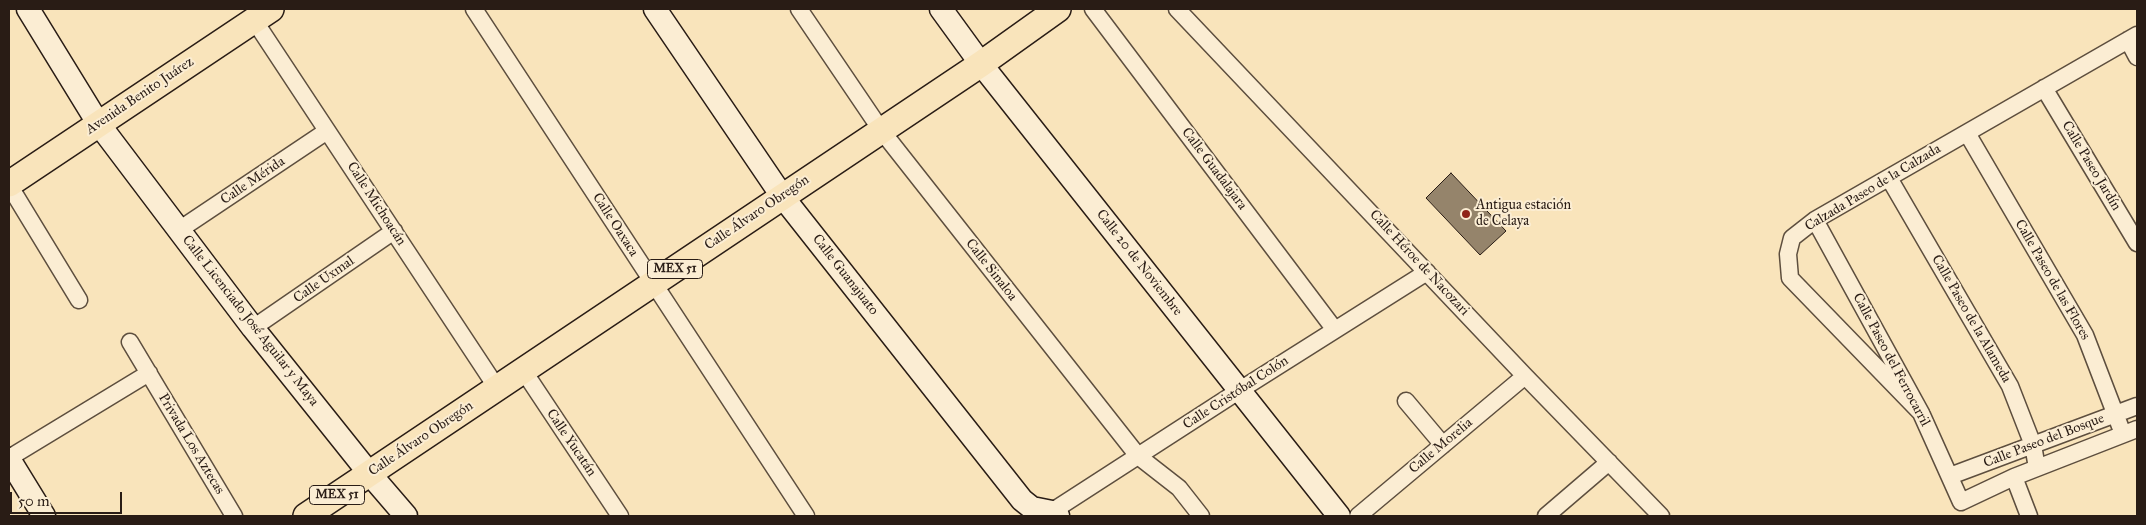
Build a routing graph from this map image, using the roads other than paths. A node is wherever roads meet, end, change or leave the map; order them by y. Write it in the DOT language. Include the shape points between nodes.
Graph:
graph roads {
  1 [pos="28,9"];
  2 [pos="474,9"];
  3 [pos="655,9"];
  4 [pos="799,9"];
  5 [pos="941,9"];
  6 [pos="1058,9"];
  7 [pos="1093,9"];
  8 [pos="1178,9"];
  9 [pos="262,14"];
  10 [pos="2132,38"];
  11 [pos="2137,58"];
  12 [pos="981,64"];
  13 [pos="2044,88"];
  14 [pos="98,123"];
  15 [pos="881,130"];
  16 [pos="327,131"];
  17 [pos="1967,133"];
  18 [pos="1889,178"];
  19 [pos="9,185"];
  20 [pos="782,196"];
  21 [pos="1815,220"];
  22 [pos="179,230"];
  23 [pos="394,231"];
  24 [pos="2137,244"];
  25 [pos="1427,272"];
  26 [pos="653,283"];
  27 [pos="79,300"];
  28 [pos="253,328"];
  29 [pos="1335,330"];
  30 [pos="130,342"];
  31 [pos="523,370"];
  32 [pos="148,372"];
  33 [pos="1525,376"];
  34 [pos="497,388"];
  35 [pos="1240,390"];
  36 [pos="1406,401"];
  37 [pos="2137,406"];
  38 [pos="1921,413"];
  39 [pos="2116,414"];
  40 [pos="2130,431"];
  41 [pos="1443,445"];
  42 [pos="2033,445"];
  43 [pos="1138,456"];
  44 [pos="9,459"];
  45 [pos="1609,462"];
  46 [pos="2038,468"];
  47 [pos="369,474"];
  48 [pos="1950,476"];
  49 [pos="2014,477"];
  50 [pos="1961,502"];
  51 [pos="1052,515"];
  52 [pos="44,516"];
  53 [pos="234,516"];
  54 [pos="306,516"];
  55 [pos="406,516"];
  56 [pos="620,516"];
  57 [pos="805,516"];
  58 [pos="1201,516"];
  59 [pos="1338,516"];
  60 [pos="1358,516"];
  61 [pos="1546,516"];
  62 [pos="1661,516"];
  63 [pos="2029,516"];
  1 -- 14 [label="street, Calle Licenciado José Aguilar y Maya"];
  2 -- 26 [label="street, Calle Oaxaca"];
  3 -- 20 [label="street, Calle Guanajuato"];
  4 -- 15 [label="street, Calle Sinaloa"];
  5 -- 12 [label="street, Calle 20 de Noviembre"];
  6 -- 12 [label="main road, Calle Álvaro Obregón"];
  7 -- 29 [label="street, Calle Guadalajara"];
  8 -- 25 [label="street, Calle Héroe de Nacozari"];
  9 -- 14 [label="main road, Avenida Benito Juárez"];
  9 -- 16 [label="street, Calle Michoacán"];
  10 -- 11 [label="street"];
  10 -- 13 [label="street, Calzada Paseo de la Calzada"];
  12 -- 15 [label="main road, Calle Álvaro Obregón / MEX 51"];
  12 -- 35 [label="street, Calle 20 de Noviembre"];
  13 -- 17 [label="street, Calzada Paseo de la Calzada"];
  13 -- 24 [label="street, Calle Paseo Jardín"];
  14 -- 19 [label="main road, Avenida Benito Juárez"];
  14 -- 22 [label="street, Calle Licenciado José Aguilar y Maya"];
  15 -- 20 [label="main road, Calle Álvaro Obregón / MEX 51"];
  15 -- 43 [label="street, Calle Sinaloa"];
  16 -- 22 [label="street, Calle Mérida"];
  16 -- 23 [label="street, Calle Michoacán"];
  17 -- 18 [label="street, Calzada Paseo de la Calzada"];
  17 -- 39 [label="street, Calle Paseo de las Flores" via="2085,334"];
  18 -- 21 [label="street, Calzada Paseo de la Calzada"];
  18 -- 42 [label="street, Calle Paseo de la Alameda" via="2010,386"];
  19 -- 27 [label="street"];
  20 -- 26 [label="main road, Calle Álvaro Obregón / MEX 51"];
  20 -- 51 [label="street, Calle Guanajuato" via="1022,500 1032,508"];
  21 -- 38 [label="street, Calle Paseo del Ferrocarril"];
  21 -- 38 [label="street, Calzada Paseo de la Calzada" via="1792,238 1788,254 1790,278"];
  22 -- 28 [label="street, Calle Licenciado José Aguilar y Maya"];
  23 -- 28 [label="street, Calle Uxmal"];
  23 -- 34 [label="street, Calle Michoacán"];
  25 -- 29 [label="street, Calle Cristóbal Colón"];
  25 -- 33 [label="street, Calle Héroe de Nacozari"];
  26 -- 31 [label="main road, Calle Álvaro Obregón / MEX 51"];
  26 -- 57 [label="street, Calle Oaxaca"];
  28 -- 47 [label="street, Calle Licenciado José Aguilar y Maya"];
  29 -- 35 [label="street, Calle Cristóbal Colón"];
  30 -- 32 [label="street, Privada Los Aztecas"];
  31 -- 34 [label="main road, Calle Álvaro Obregón / MEX 51"];
  31 -- 56 [label="street, Calle Yucatán"];
  32 -- 44 [label="street"];
  32 -- 53 [label="street, Privada Los Aztecas"];
  33 -- 41 [label="street, Calle Morelia"];
  33 -- 45 [label="street, Calle Héroe de Nacozari"];
  34 -- 47 [label="main road, Calle Álvaro Obregón / MEX 51"];
  35 -- 43 [label="street, Calle Cristóbal Colón"];
  35 -- 59 [label="street, Calle 20 de Noviembre"];
  36 -- 41 [label="street"];
  37 -- 39 [label="street, Calle Paseo del Bosque"];
  38 -- 48 [label="street, Calle Paseo del Ferrocarril"];
  39 -- 40 [label="street, Calle Paseo de las Flores"];
  39 -- 42 [label="street, Calle Paseo del Bosque"];
  40 -- 46 [label="street, Calle Paseo del Bosque"];
  41 -- 60 [label="street, Calle Morelia"];
  42 -- 46 [label="street, Calle Paseo de la Alameda"];
  42 -- 48 [label="street, Calle Paseo del Bosque"];
  43 -- 51 [label="street, Calle Cristóbal Colón"];
  43 -- 58 [label="street, Calle Sinaloa" via="1179,488"];
  44 -- 52 [label="street"];
  45 -- 61 [label="street"];
  45 -- 62 [label="street, Calle Héroe de Nacozari"];
  46 -- 49 [label="street, Calle Paseo del Bosque"];
  47 -- 54 [label="main road, Calle Álvaro Obregón / MEX 51"];
  47 -- 55 [label="street, Calle Licenciado José Aguilar y Maya"];
  48 -- 50 [label="street, Calle Paseo del Ferrocarril"];
  49 -- 50 [label="street, Calle Paseo del Bosque"];
  49 -- 63 [label="street"];
}
